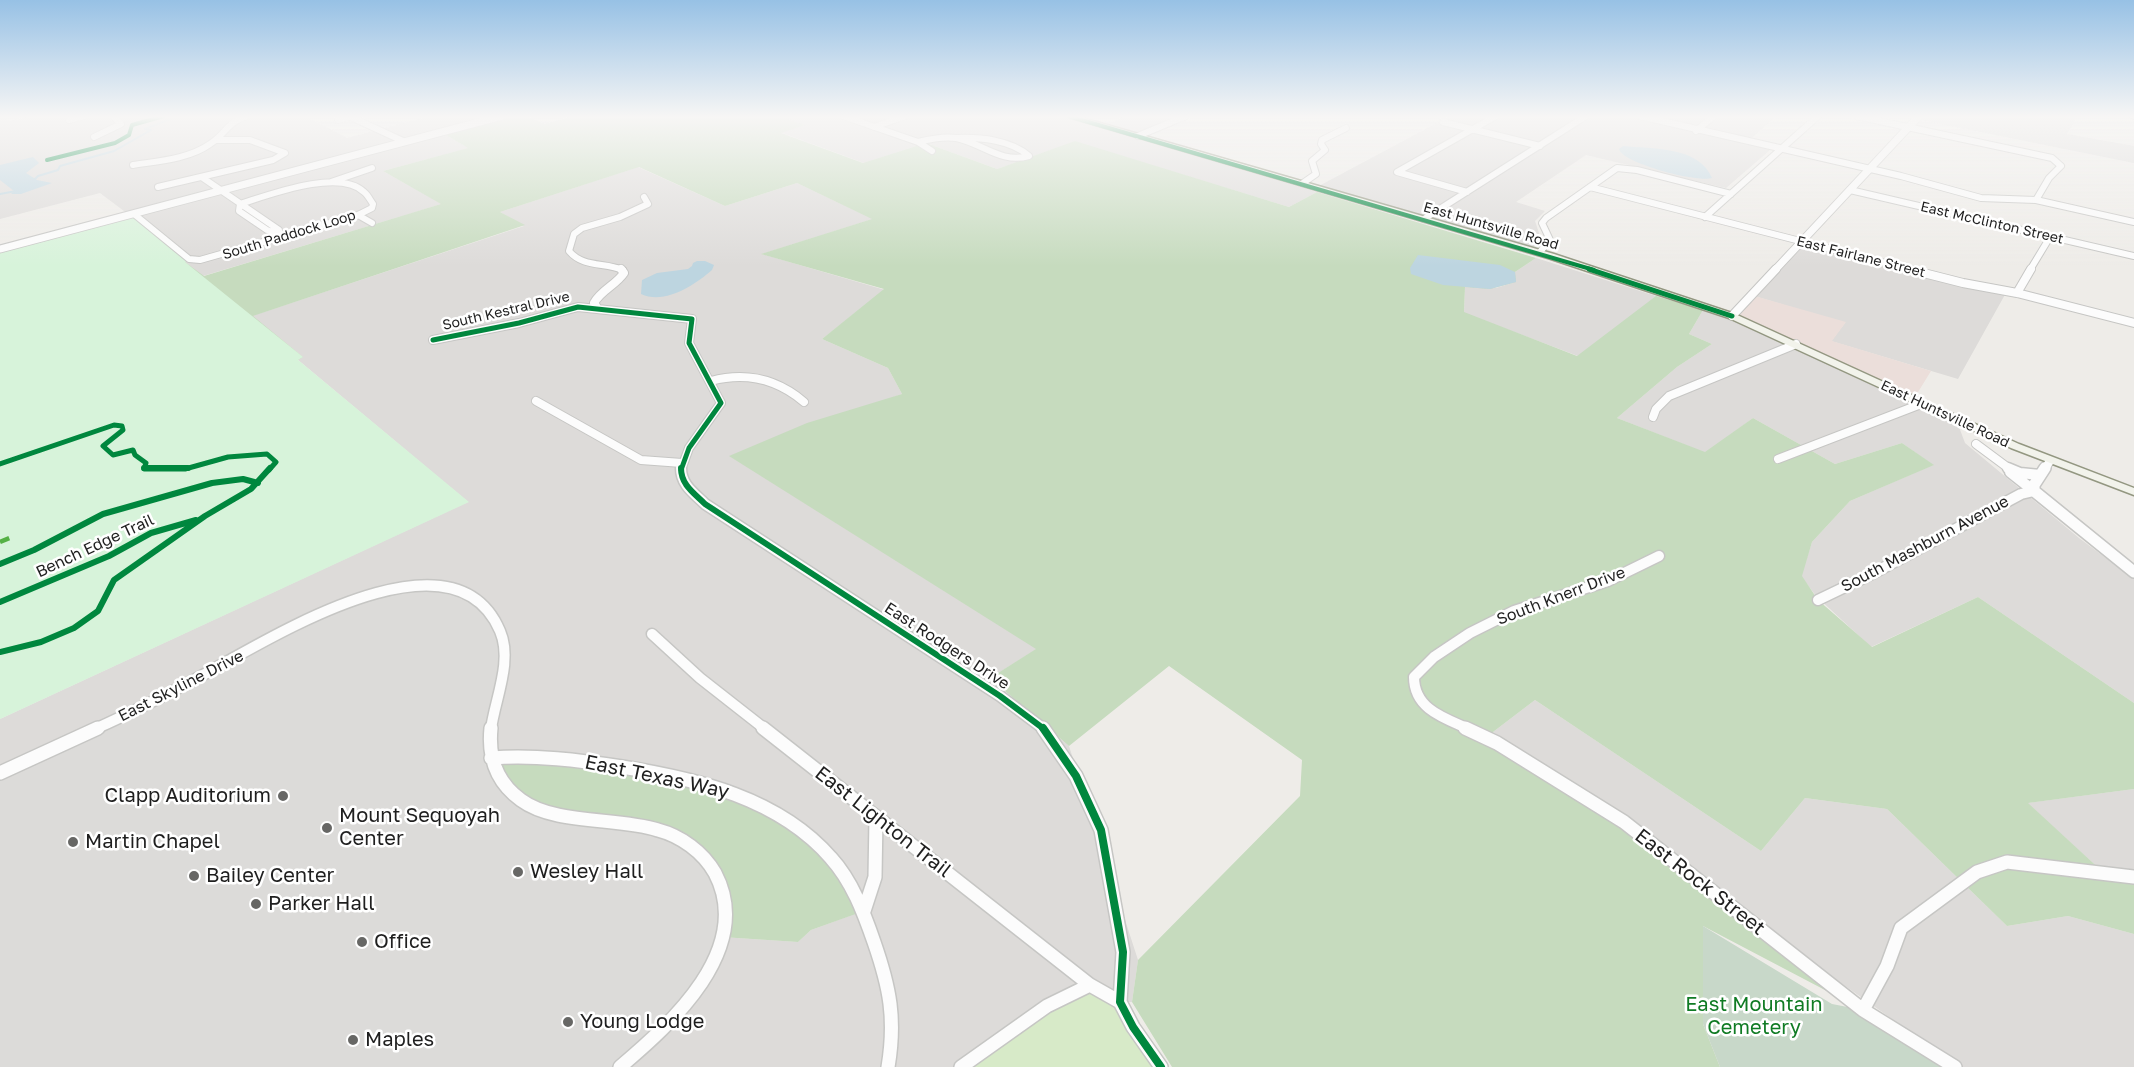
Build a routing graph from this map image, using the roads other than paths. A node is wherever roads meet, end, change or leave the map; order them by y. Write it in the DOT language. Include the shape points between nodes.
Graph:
graph roads {
  1 [pos="250,166"];
  2 [pos="316,166"];
  3 [pos="1243,166"];
  4 [pos="1313,166"];
  5 [pos="1408,166"];
  6 [pos="1509,166"];
  7 [pos="1763,166"];
  8 [pos="1851,166"];
  9 [pos="1874,166"];
  10 [pos="2061,166"];
  11 [pos="372,168"];
  12 [pos="1870,170"];
  13 [pos="203,178"];
  14 [pos="332,182"];
  15 [pos="1303,183"];
  16 [pos="158,187"];
  17 [pos="1590,187"];
  18 [pos="1850,190"];
  19 [pos="221,191"];
  20 [pos="1467,192"];
  21 [pos="1731,194"];
  22 [pos="644,197"];
  23 [pos="2036,200"];
  24 [pos="240,204"];
  25 [pos="134,214"];
  26 [pos="358,215"];
  27 [pos="1705,217"];
  28 [pos="1424,219"];
  29 [pos="2134,222"];
  30 [pos="372,224"];
  31 [pos="282,235"];
  32 [pos="2050,237"];
  33 [pos="1803,242"];
  34 [pos="0,249"];
  35 [pos="1540,252"];
  36 [pos="2134,256"];
  37 [pos="2017,293"];
  38 [pos="598,309"];
  39 [pos="1732,316"];
  40 [pos="2134,324"];
  41 [pos="433,340"];
  42 [pos="1796,344"];
  43 [pos="711,381"];
  44 [pos="536,401"];
  45 [pos="804,402"];
  46 [pos="1922,404"];
  47 [pos="1653,417"];
  48 [pos="1976,444"];
  49 [pos="1779,459"];
  50 [pos="2050,461"];
  51 [pos="682,463"];
  52 [pos="2009,470"];
  53 [pos="2040,475"];
  54 [pos="2034,491"];
  55 [pos="2134,492"];
  56 [pos="1659,556"];
  57 [pos="2134,572"];
  58 [pos="1818,600"];
  59 [pos="652,634"];
  60 [pos="1434,713"];
  61 [pos="491,758"];
  62 [pos="0,773"];
  63 [pos="876,818"];
  64 [pos="2134,877"];
  65 [pos="864,911"];
  66 [pos="1090,985"];
  67 [pos="1120,1002"];
  68 [pos="1863,1010"];
  69 [pos="620,1067"];
  70 [pos="888,1067"];
  71 [pos="962,1067"];
  72 [pos="1161,1067"];
  73 [pos="1955,1067"];
  1 -- 13 [label="street"];
  2 -- 19 [label="street"];
  3 -- 15 [label="main road, East Huntsville Road"];
  4 -- 15 [label="street" via="1316,174"];
  5 -- 20 [label="street" via="1397,172"];
  6 -- 20 [label="street"];
  7 -- 21 [label="street"];
  8 -- 12 [label="street"];
  9 -- 12 [label="street"];
  10 -- 23 [label="street"];
  11 -- 14 [label="street"];
  12 -- 18 [label="street"];
  12 -- 23 [label="street" via="1981,198"];
  13 -- 16 [label="street"];
  13 -- 19 [label="street"];
  14 -- 24 [label="street, South Paddock Loop"];
  14 -- 26 [label="street, South Paddock Loop" via="356,188 372,200 372,208"];
  15 -- 28 [label="main road, East Huntsville Road"];
  17 -- 21 [label="street" via="1613,170 1629,168"];
  17 -- 27 [label="street, East Fairlane Street"];
  17 -- 35 [label="street" via="1542,223 1550,240"];
  18 -- 32 [label="street, East McClinton Street"];
  18 -- 33 [label="street"];
  19 -- 24 [label="street"];
  19 -- 25 [label="street"];
  20 -- 28 [label="street"];
  21 -- 27 [label="street"];
  22 -- 38 [label="street" via="648,204 638,210 574,234 569,251 572,256 583,262 622,269 624,273 617,283 596,297"];
  23 -- 29 [label="street"];
  24 -- 31 [label="street" via="240,211 267,230"];
  25 -- 31 [label="street, South Paddock Loop" via="189,259 200,260"];
  25 -- 34 [label="street"];
  26 -- 30 [label="street"];
  26 -- 31 [label="street, South Paddock Loop"];
  27 -- 33 [label="street, East Fairlane Street"];
  28 -- 35 [label="main road, East Huntsville Road"];
  32 -- 36 [label="street, East McClinton Street"];
  32 -- 37 [label="street"];
  33 -- 37 [label="street, East Fairlane Street"];
  33 -- 39 [label="street"];
  35 -- 39 [label="main road, East Huntsville Road"];
  37 -- 40 [label="street, East Fairlane Street"];
  38 -- 41 [label="street, South Kestral Drive" via="578,307"];
  38 -- 43 [label="street, South Kestral Drive" via="692,319 689,343"];
  39 -- 42 [label="main road, East Huntsville Road"];
  42 -- 46 [label="main road, East Huntsville Road"];
  42 -- 47 [label="street" via="1669,396"];
  43 -- 45 [label="street" via="753,377 794,392"];
  43 -- 51 [label="street" via="721,403"];
  44 -- 51 [label="street" via="642,460"];
  46 -- 49 [label="street"];
  46 -- 50 [label="main road, East Huntsville Road"];
  48 -- 52 [label="street"];
  50 -- 53 [label="street"];
  50 -- 55 [label="main road, East Huntsville Road"];
  51 -- 67 [label="street, East Rodgers Drive" via="681,476 687,487 705,504 1000,696 1044,729 1076,776 1101,830 1123,952"];
  52 -- 53 [label="street"];
  52 -- 54 [label="street"];
  53 -- 54 [label="street"];
  54 -- 57 [label="street"];
  54 -- 58 [label="street, South Mashburn Avenue" via="2021,494"];
  56 -- 60 [label="street, South Knerr Drive" via="1608,581 1514,611 1434,657 1414,677 1414,690"];
  59 -- 63 [label="street, East Lighton Trail" via="690,670"];
  60 -- 68 [label="street, East Rock Street" via="1497,743 1624,822"];
  61 -- 62 [label="street, East Skyline Drive" via="490,729 504,670 502,633 481,603 451,588 426,586 361,597 316,615 152,702"];
  61 -- 65 [label="street, East Texas Way" via="551,756 663,774 749,798 805,834 834,861"];
  61 -- 69 [label="street" via="501,782 536,808 665,831 700,852 715,872 723,896 719,951 707,975 662,1031"];
  63 -- 65 [label="street" via="876,883"];
  63 -- 66 [label="street, East Lighton Trail"];
  64 -- 68 [label="street" via="2007,862 1977,872 1901,928 1887,966"];
  65 -- 70 [label="street, East Texas Way" via="893,1005 894,1033"];
  66 -- 67 [label="street, East Lighton Trail"];
  66 -- 71 [label="street" via="1047,1006"];
  67 -- 72 [label="street"];
  68 -- 73 [label="street, East Rock Street"];
}
